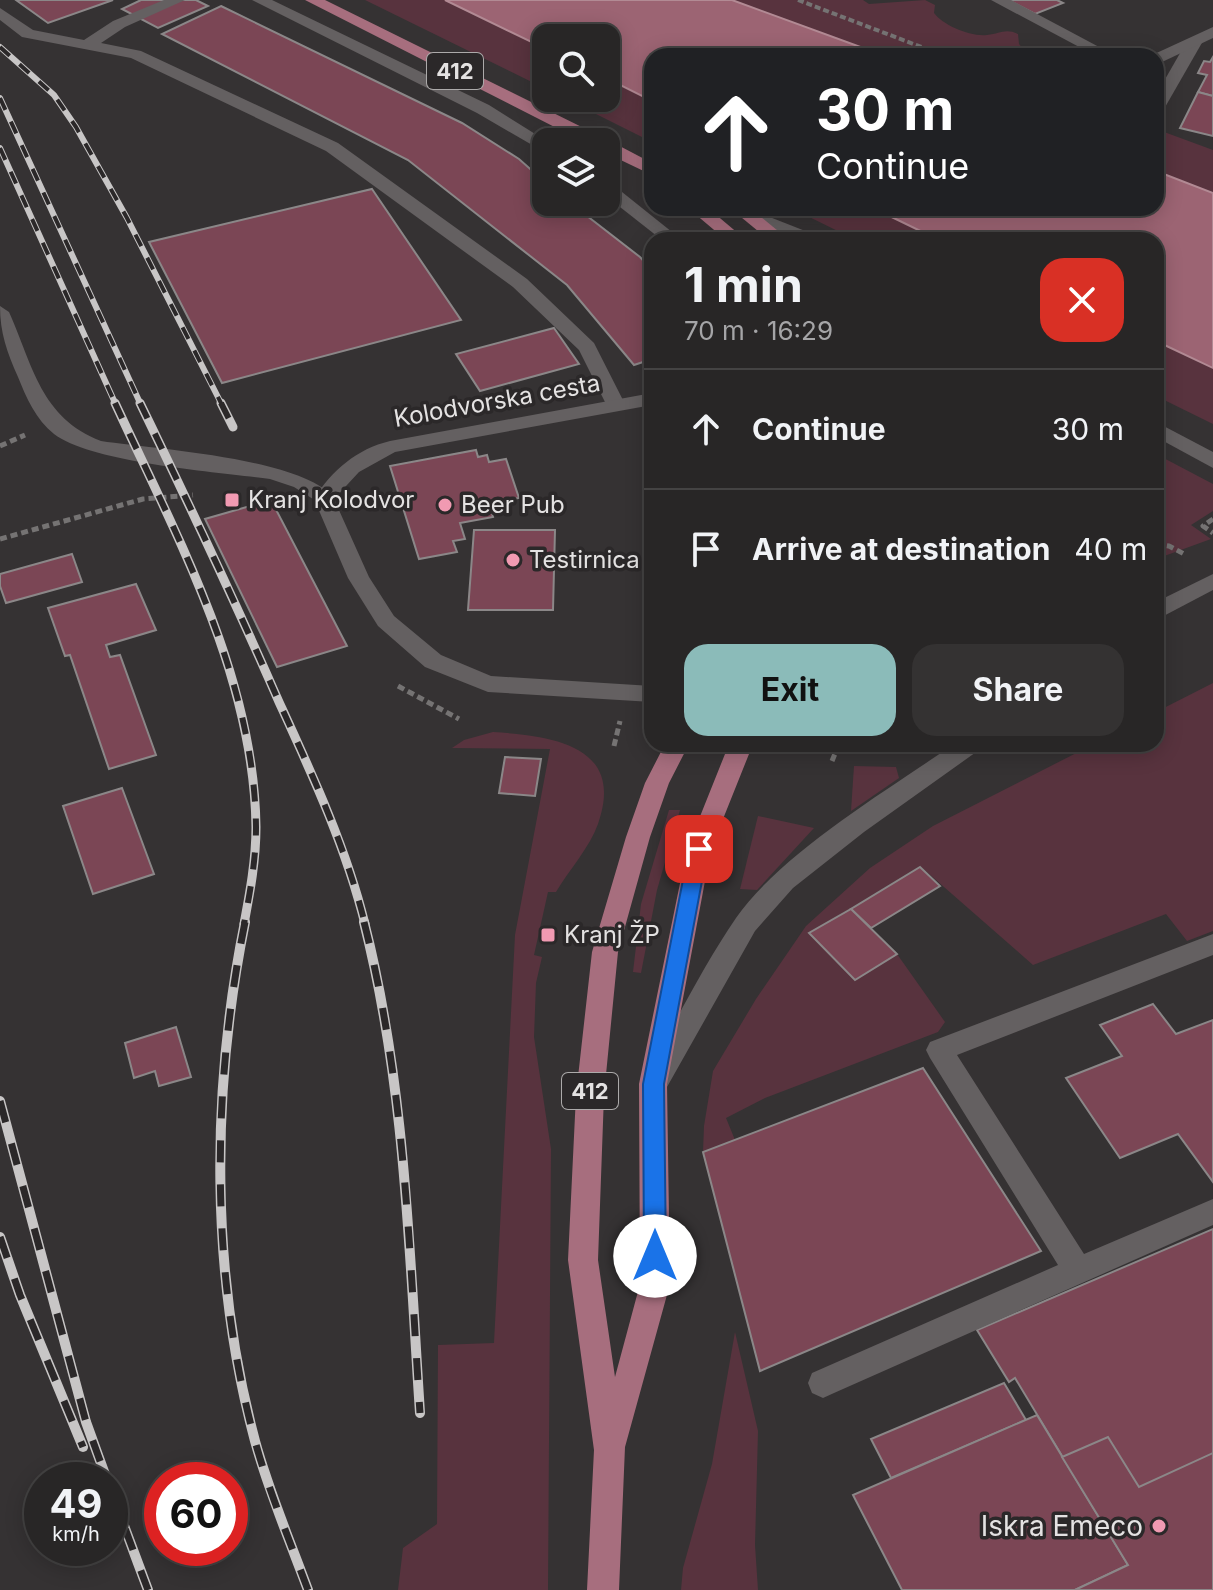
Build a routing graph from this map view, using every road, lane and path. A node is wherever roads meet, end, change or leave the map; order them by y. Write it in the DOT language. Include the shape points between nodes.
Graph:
graph roads {
  1 [pos="177,0"];
  2 [pos="260,0"];
  3 [pos="313,0"];
  4 [pos="798,0"];
  5 [pos="999,0"];
  6 [pos="0,13"];
  7 [pos="1213,32"];
  8 [pos="1195,41"];
  9 [pos="87,45"];
  10 [pos="924,48"];
  11 [pos="1092,48"];
  12 [pos="1164,55"];
  13 [pos="1164,95"];
  14 [pos="569,128"];
  15 [pos="532,139"];
  16 [pos="620,153"];
  17 [pos="644,166"];
  18 [pos="620,199"];
  19 [pos="707,216"];
  20 [pos="750,216"];
  21 [pos="756,216"];
  22 [pos="663,232"];
  23 [pos="727,232"];
  24 [pos="770,232"];
  25 [pos="793,232"];
  26 [pos="0,312"];
  27 [pos="644,401"];
  28 [pos="616,406"];
  29 [pos="1164,433"];
  30 [pos="1213,461"];
  31 [pos="204,495"];
  32 [pos="324,499"];
  33 [pos="1213,519"];
  34 [pos="1213,533"];
  35 [pos="0,539"];
  36 [pos="1164,545"];
  37 [pos="1186,555"];
  38 [pos="1213,581"];
  39 [pos="1164,608"];
  40 [pos="398,686"];
  41 [pos="644,694"];
  42 [pos="459,719"];
  43 [pos="673,752"];
  44 [pos="738,752"];
  45 [pos="836,752"];
  46 [pos="960,752"];
  47 [pos="832,761"];
  48 [pos="1213,944"];
  49 [pos="653,1084"];
  50 [pos="1213,1212"];
  51 [pos="1078,1270"];
  52 [pos="823,1383"];
  53 [pos="610,1450"];
  54 [pos="603,1590"];
  1 -- 9 [label="street" via="119,24"];
  2 -- 15 [label="street" via="483,109"];
  3 -- 14 [label="main road, 412"];
  4 -- 10 [label="path"];
  5 -- 11 [label="street"];
  6 -- 9 [label="street" via="28,34"];
  7 -- 8 [label="street"];
  8 -- 12 [label="street"];
  8 -- 13 [label="street"];
  9 -- 28 [label="street" via="135,54 332,147 520,283 587,347"];
  16 -- 17 [label="main road"];
  18 -- 22 [label="street"];
  19 -- 23 [label="main road"];
  20 -- 24 [label="main road"];
  21 -- 25 [label="street"];
  26 -- 32 [label="street" via="41,404 72,437 98,447 272,473 301,482"];
  27 -- 28 [label="street, Kolodvorska cesta"];
  28 -- 32 [label="street, Kolodvorska cesta" via="390,447 335,478"];
  29 -- 30 [label="street"];
  31 -- 35 [label="path" via="143,499"];
  32 -- 41 [label="street" via="359,578 386,621 433,661 488,684"];
  33 -- 34 [label="path" via="1203,526"];
  36 -- 37 [label="path"];
  38 -- 39 [label="street"];
  40 -- 42 [label="path"];
  43 -- 53 [label="main road, 412" via="643,823 605,952 590,1095 583,1260"];
  44 -- 49 [label="main road, 412" via="699,849"];
  45 -- 47 [label="path"];
  46 -- 49 [label="street" via="784,881 746,924"];
  48 -- 51 [label="street" via="939,1050"];
  49 -- 53 [label="main road, 412" via="655,1284"];
  50 -- 51 [label="street"];
  51 -- 52 [label="street"];
  53 -- 54 [label="main road, 412"];
}
